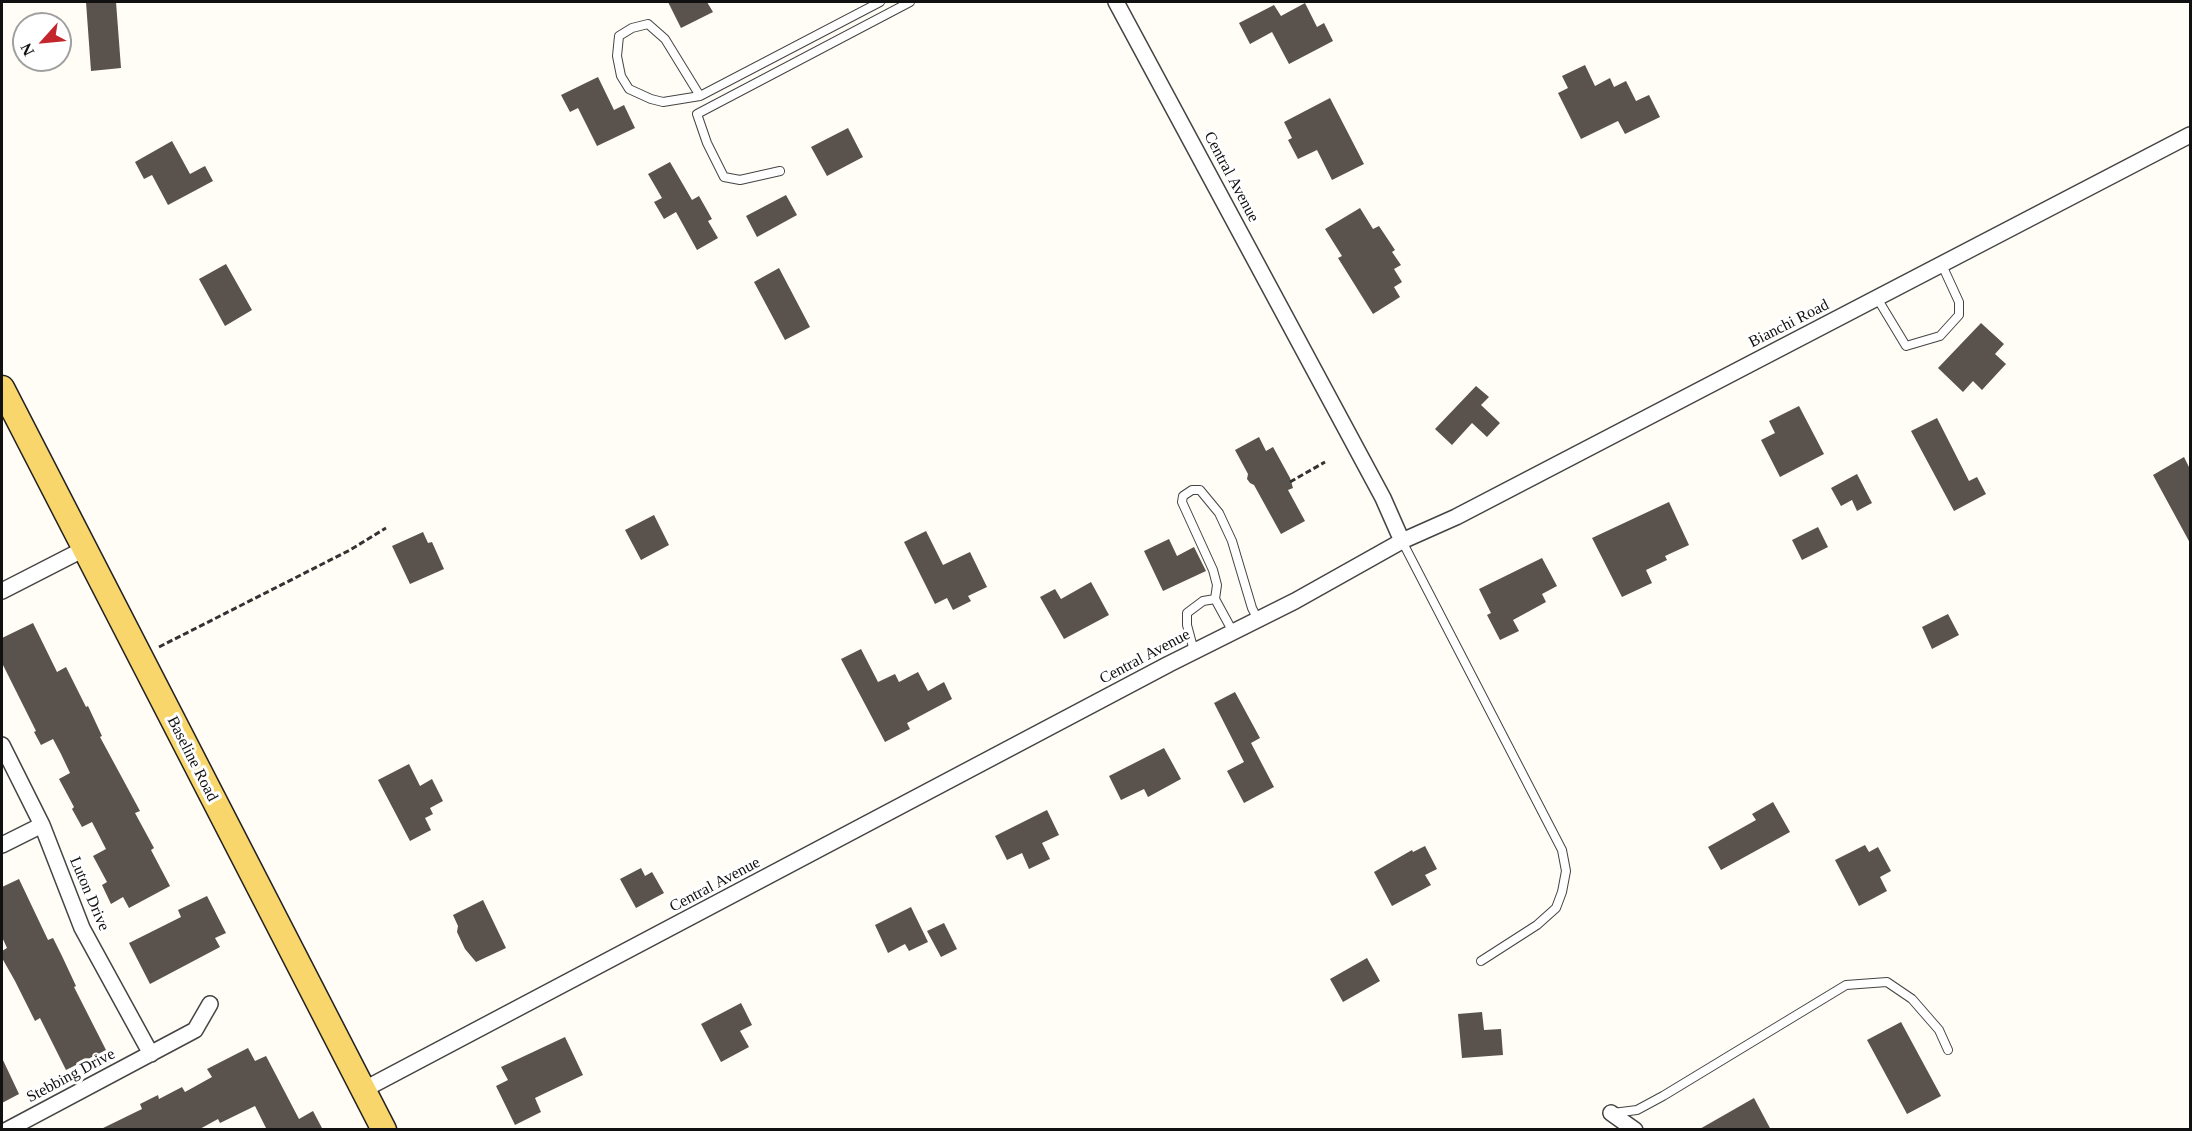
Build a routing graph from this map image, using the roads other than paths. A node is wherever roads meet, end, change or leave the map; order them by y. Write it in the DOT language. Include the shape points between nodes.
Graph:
graph roads {
  1 [pos="880,2"];
  2 [pos="910,2"];
  3 [pos="1116,2"];
  4 [pos="700,96"];
  5 [pos="2190,135"];
  6 [pos="780,171"];
  7 [pos="1942,265"];
  8 [pos="1877,298"];
  9 [pos="2,388"];
  10 [pos="1402,541"];
  11 [pos="84,549"];
  12 [pos="2,591"];
  13 [pos="1215,599"];
  14 [pos="1258,620"];
  15 [pos="1233,632"];
  16 [pos="1194,651"];
  17 [pos="2,745"];
  18 [pos="42,825"];
  19 [pos="2,845"];
  20 [pos="1481,961"];
  21 [pos="210,1004"];
  22 [pos="1948,1050"];
  23 [pos="151,1054"];
  24 [pos="363,1090"];
  25 [pos="1611,1113"];
  26 [pos="7,1130"];
  27 [pos="384,1130"];
  28 [pos="1635,1130"];
  1 -- 4 [label="lane"];
  2 -- 6 [label="lane" via="697,114 724,177 740,180"];
  3 -- 10 [label="street, Central Avenue" via="1379,491"];
  4 -- 4 [label="lane" via="663,102 629,89 621,76 617,56 620,36 648,24 665,39"];
  5 -- 7 [label="street, Bianchi Road"];
  7 -- 8 [label="street, Bianchi Road"];
  7 -- 8 [label="lane" via="1959,302 1959,315 1940,336 1906,346"];
  8 -- 10 [label="street, Bianchi Road" via="1456,517"];
  9 -- 11 [label="main road, Baseline Road"];
  10 -- 14 [label="street, Central Avenue"];
  10 -- 20 [label="lane" via="1562,850 1566,872 1556,908"];
  11 -- 12 [label="street"];
  11 -- 24 [label="main road, Baseline Road"];
  13 -- 14 [label="lane" via="1213,570 1182,502 1183,496 1192,490 1200,490 1219,513"];
  13 -- 15 [label="lane"];
  13 -- 16 [label="lane" via="1203,601 1187,613"];
  14 -- 15 [label="street, Central Avenue"];
  15 -- 16 [label="street, Central Avenue"];
  16 -- 24 [label="street, Central Avenue"];
  17 -- 18 [label="street, Luton Drive"];
  18 -- 19 [label="street"];
  18 -- 23 [label="street, Luton Drive" via="82,928"];
  21 -- 23 [label="street, Stebbing Drive" via="195,1030"];
  22 -- 25 [label="lane" via="1939,1030 1912,999 1887,982 1846,985 1663,1096 1637,1110"];
  23 -- 26 [label="street, Stebbing Drive"];
  24 -- 27 [label="main road, Baseline Road"];
  25 -- 28 [label="street"];
}
